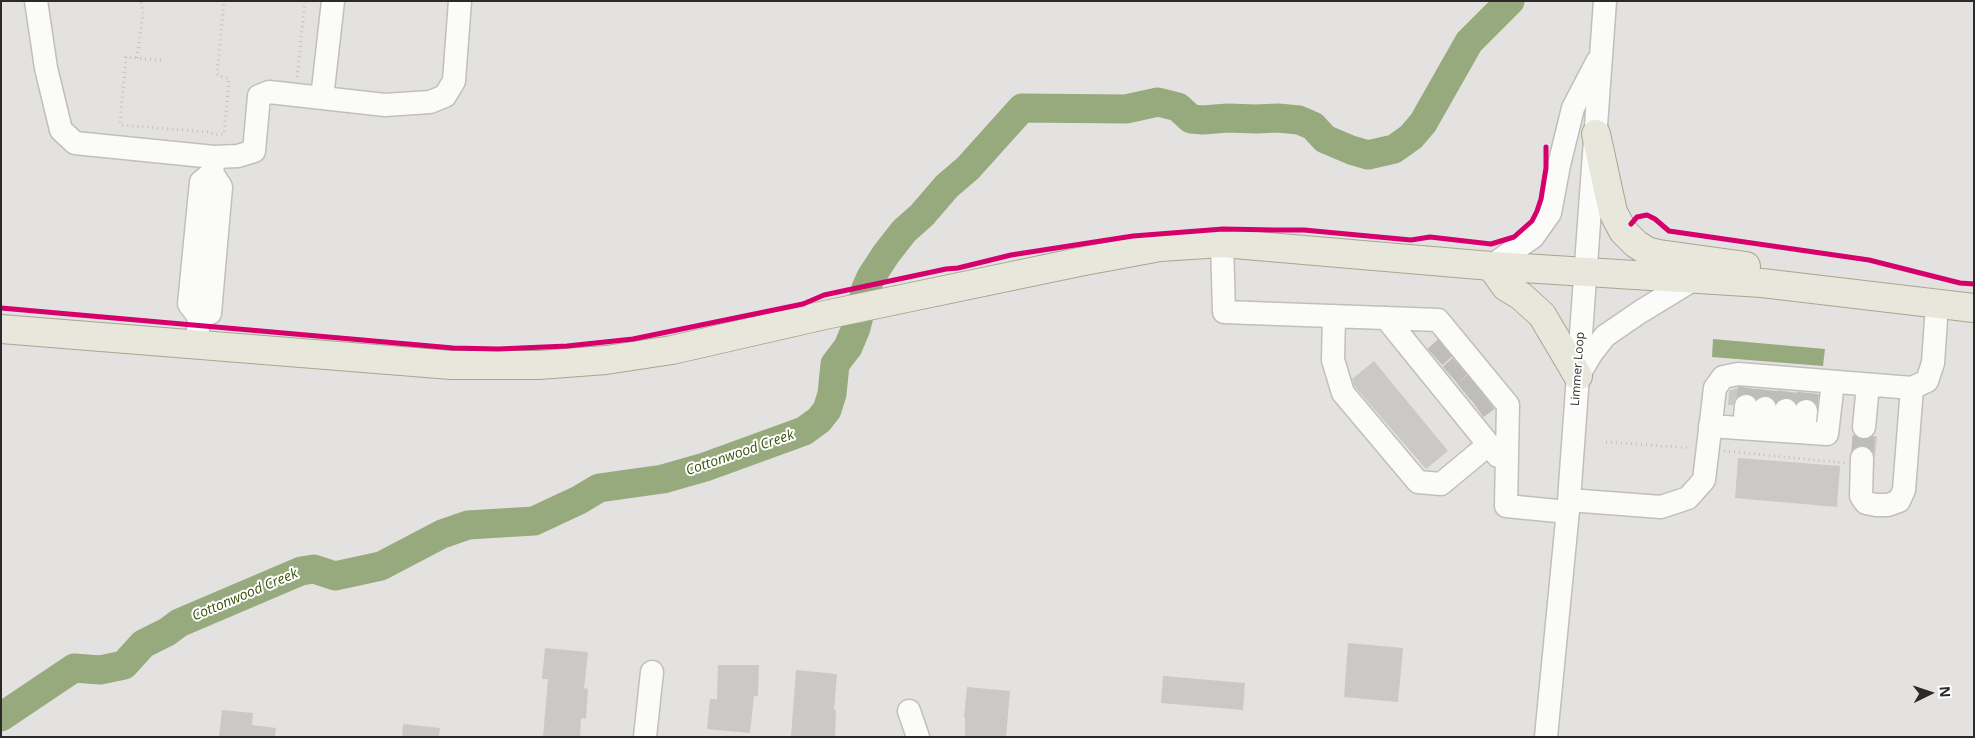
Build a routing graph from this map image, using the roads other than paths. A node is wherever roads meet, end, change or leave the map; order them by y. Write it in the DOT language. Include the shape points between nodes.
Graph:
graph roads {
  1 [pos="36,1"];
  2 [pos="332,1"];
  3 [pos="460,1"];
  4 [pos="1605,1"];
  5 [pos="1601,54"];
  6 [pos="322,98"];
  7 [pos="1596,134"];
  8 [pos="213,165"];
  9 [pos="1222,243"];
  10 [pos="1490,266"];
  11 [pos="1585,273"];
  12 [pos="1694,279"];
  13 [pos="1848,292"];
  14 [pos="1937,305"];
  15 [pos="1974,308"];
  16 [pos="1334,316"];
  17 [pos="1386,318"];
  18 [pos="1,329"];
  19 [pos="197,345"];
  20 [pos="1440,352"];
  21 [pos="1455,371"];
  22 [pos="1578,376"];
  23 [pos="1833,382"];
  24 [pos="1868,385"];
  25 [pos="1912,388"];
  26 [pos="1475,396"];
  27 [pos="1777,402"];
  28 [pos="1710,426"];
  29 [pos="1864,427"];
  30 [pos="1488,445"];
  31 [pos="1858,461"];
  32 [pos="1506,467"];
  33 [pos="1568,506"];
  34 [pos="652,672"];
  35 [pos="909,711"];
  36 [pos="645,737"];
  37 [pos="918,737"];
  38 [pos="1546,737"];
  1 -- 8 [label="street" via="46,68 61,130 75,143"];
  2 -- 6 [label="street"];
  3 -- 6 [label="street" via="454,81 445,96 430,102 385,105"];
  4 -- 5 [label="street, Limmer Loop"];
  5 -- 7 [label="street, Limmer Loop"];
  5 -- 10 [label="street" via="1573,108 1550,213 1533,237"];
  6 -- 8 [label="street" via="269,92 260,96 254,151"];
  7 -- 11 [label="street, Limmer Loop"];
  7 -- 13 [label="main road" via="1617,222 1636,244 1647,251 1802,273"];
  8 -- 19 [label="street" via="221,187 210,313 199,317"];
  9 -- 10 [label="main road"];
  9 -- 16 [label="street" via="1224,312"];
  9 -- 19 [label="main road" via="1140,250 672,350 606,360 540,366 451,365"];
  10 -- 11 [label="main road"];
  10 -- 22 [label="main road" via="1506,287 1542,315"];
  11 -- 12 [label="main road"];
  11 -- 22 [label="street, Limmer Loop"];
  12 -- 13 [label="main road"];
  12 -- 22 [label="street" via="1605,336"];
  13 -- 14 [label="main road"];
  14 -- 15 [label="main road"];
  14 -- 25 [label="street" via="1933,363 1927,381"];
  16 -- 17 [label="street"];
  16 -- 30 [label="street" via="1333,360 1343,393 1418,482 1441,484"];
  17 -- 20 [label="street"];
  17 -- 20 [label="street" via="1438,320"];
  18 -- 19 [label="main road"];
  20 -- 21 [label="street"];
  20 -- 21 [label="street"];
  21 -- 26 [label="street"];
  21 -- 26 [label="street"];
  22 -- 33 [label="street, Limmer Loop"];
  23 -- 24 [label="street"];
  23 -- 27 [label="street"];
  23 -- 27 [label="street" via="1827,434"];
  24 -- 25 [label="street"];
  24 -- 29 [label="street"];
  25 -- 31 [label="street" via="1904,490 1899,502 1888,505 1866,503 1861,496"];
  26 -- 30 [label="street"];
  26 -- 32 [label="street" via="1508,406"];
  27 -- 28 [label="street"];
  27 -- 28 [label="street" via="1738,374 1723,377 1715,388"];
  28 -- 33 [label="street" via="1704,480 1688,498 1661,507"];
  30 -- 32 [label="street"];
  32 -- 33 [label="street" via="1506,506"];
  33 -- 38 [label="street, Limmer Loop"];
  34 -- 36 [label="street"];
  35 -- 37 [label="street"];
}
